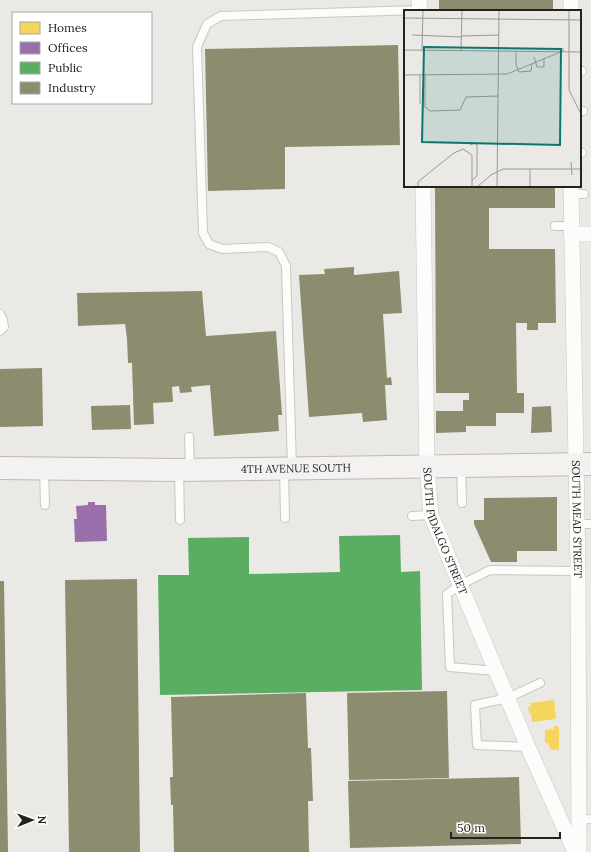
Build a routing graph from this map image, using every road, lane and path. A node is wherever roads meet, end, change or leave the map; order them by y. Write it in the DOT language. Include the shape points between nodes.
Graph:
graph roads {
  1 [pos="419,7"];
  2 [pos="422,187"];
  3 [pos="575,192"];
  4 [pos="556,226"];
  5 [pos="571,230"];
  6 [pos="591,234"];
  7 [pos="0,314"];
  8 [pos="0,331"];
  9 [pos="189,437"];
  10 [pos="584,464"];
  11 [pos="427,466"];
  12 [pos="461,466"];
  13 [pos="0,468"];
  14 [pos="44,468"];
  15 [pos="288,468"];
  16 [pos="184,470"];
  17 [pos="462,503"];
  18 [pos="45,505"];
  19 [pos="412,516"];
  20 [pos="431,516"];
  21 [pos="285,518"];
  22 [pos="180,520"];
  23 [pos="584,524"];
  24 [pos="578,571"];
  25 [pos="460,585"];
  26 [pos="496,671"];
  27 [pos="540,683"];
  28 [pos="508,698"];
  29 [pos="528,747"];
  30 [pos="585,819"];
  31 [pos="574,852"];
  32 [pos="579,852"];
  1 -- 15 [label="lane" via="222,16 207,24 197,47 203,233 209,244 222,249 268,247 279,252 286,266"];
  2 -- 11 [label="street, SOUTH FIDALGO STREET"];
  3 -- 5 [label="street, SOUTH MEAD STREET"];
  4 -- 5 [label="lane"];
  5 -- 6 [label="street"];
  5 -- 10 [label="street, SOUTH MEAD STREET"];
  7 -- 8 [label="lane" via="4,320 4,327"];
  9 -- 16 [label="lane"];
  10 -- 12 [label="main road, 4TH AVENUE SOUTH"];
  10 -- 23 [label="street, SOUTH MEAD STREET"];
  11 -- 12 [label="main road, 4TH AVENUE SOUTH"];
  11 -- 15 [label="main road, 4TH AVENUE SOUTH"];
  11 -- 20 [label="street, SOUTH FIDALGO STREET"];
  12 -- 17 [label="lane"];
  13 -- 14 [label="main road, 4TH AVENUE SOUTH"];
  14 -- 16 [label="main road, 4TH AVENUE SOUTH"];
  14 -- 18 [label="lane"];
  15 -- 16 [label="main road, 4TH AVENUE SOUTH"];
  15 -- 21 [label="lane"];
  16 -- 22 [label="lane"];
  19 -- 20 [label="lane"];
  20 -- 25 [label="street, SOUTH FIDALGO STREET"];
  23 -- 24 [label="street, SOUTH MEAD STREET"];
  24 -- 25 [label="lane" via="490,570"];
  24 -- 30 [label="street, SOUTH MEAD STREET"];
  25 -- 26 [label="street, SOUTH FIDALGO STREET"];
  25 -- 26 [label="lane" via="447,594 450,667"];
  26 -- 28 [label="street, SOUTH FIDALGO STREET"];
  27 -- 28 [label="lane"];
  28 -- 29 [label="street, SOUTH FIDALGO STREET"];
  28 -- 29 [label="lane" via="475,705 477,745"];
  29 -- 31 [label="street, SOUTH FIDALGO STREET"];
  30 -- 32 [label="street, SOUTH MEAD STREET"];
}
